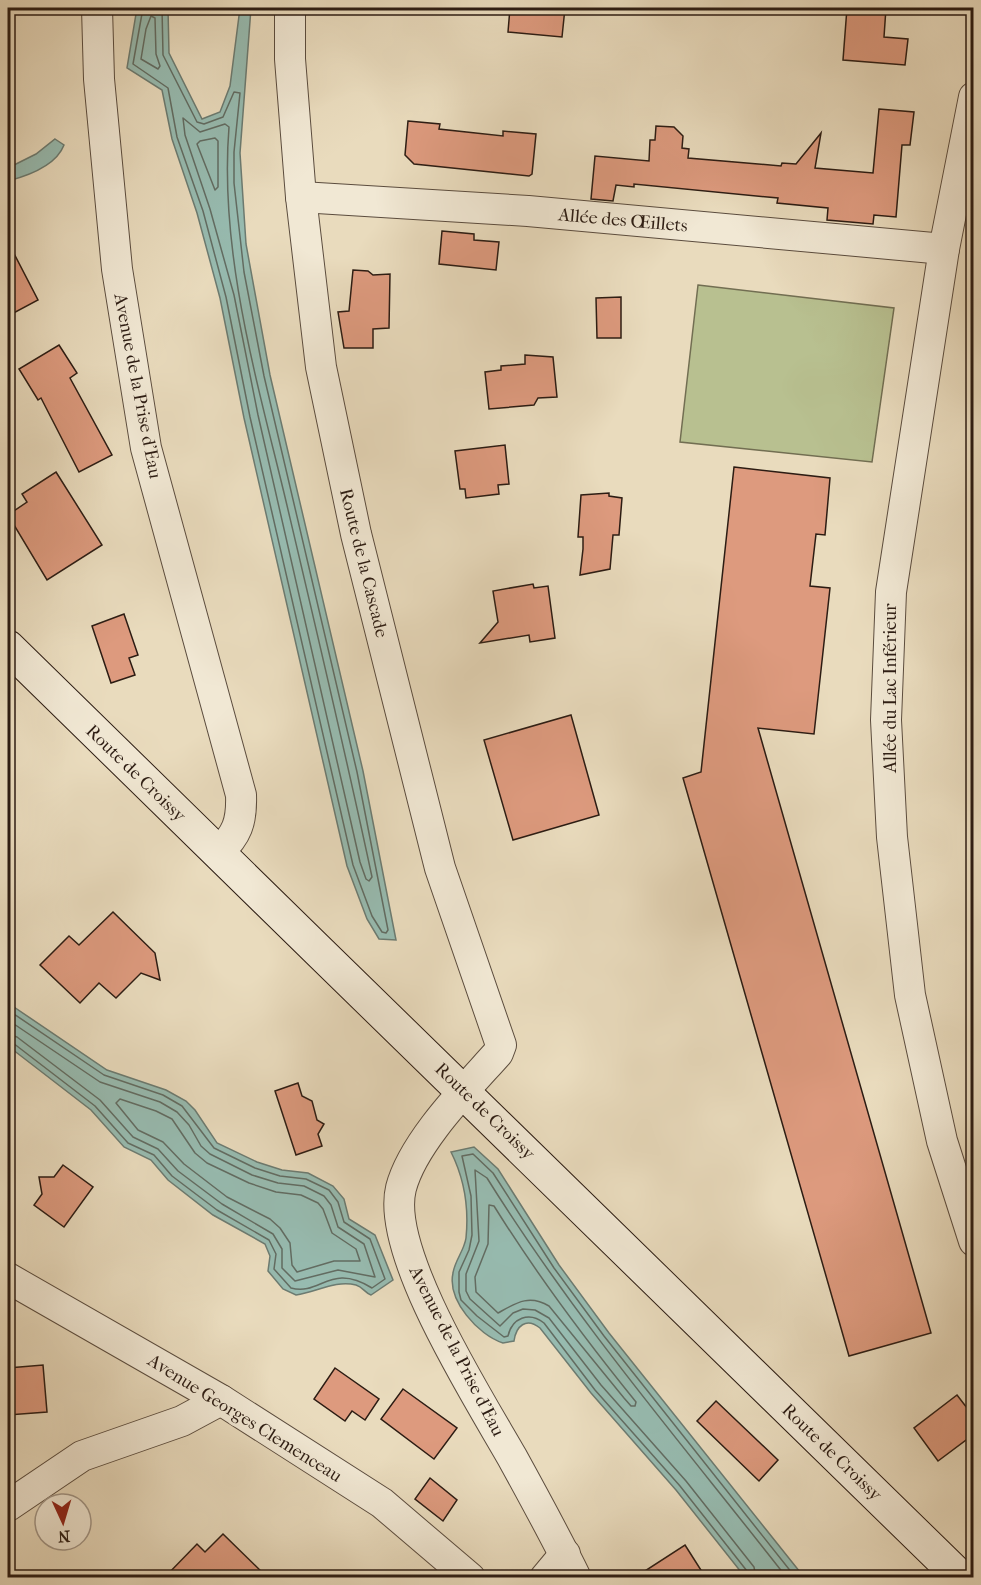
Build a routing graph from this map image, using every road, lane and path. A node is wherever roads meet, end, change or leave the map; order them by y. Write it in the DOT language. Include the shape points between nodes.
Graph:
graph roads {
  1 [pos="97,8"];
  2 [pos="290,8"];
  3 [pos="974,97"];
  4 [pos="301,197"];
  5 [pos="944,249"];
  6 [pos="8,647"];
  7 [pos="219,853"];
  8 [pos="463,1092"];
  9 [pos="974,1241"];
  10 [pos="8,1278"];
  11 [pos="221,1400"];
  12 [pos="8,1506"];
  13 [pos="570,1566"];
  14 [pos="470,1578"];
  15 [pos="545,1578"];
  16 [pos="961,1578"];
  1 -- 7 [label="street, Avenue de la Prise d'Eau" via="99,79 116,258 144,436 241,795 237,833"];
  2 -- 4 [label="street, Route de la Cascade"];
  3 -- 5 [label="street, Allée du Lac Inférieur"];
  4 -- 5 [label="street, Allée des Œillets" via="528,211"];
  4 -- 8 [label="street, Route de la Cascade" via="321,367 356,534 440,868 500,1037 498,1053"];
  5 -- 9 [label="street, Allée du Lac Inférieur" via="891,592 886,720 896,893 910,995 942,1141"];
  6 -- 7 [label="main road, Route de Croissy"];
  7 -- 8 [label="main road, Route de Croissy"];
  8 -- 13 [label="street, Avenue de la Prise d'Eau" via="417,1148 406,1170 398,1207 405,1243 418,1281 459,1362"];
  8 -- 16 [label="main road, Route de Croissy"];
  10 -- 11 [label="street, Avenue Georges Clemenceau"];
  11 -- 12 [label="street" via="182,1421 82,1456"];
  11 -- 14 [label="street, Avenue Georges Clemenceau" via="382,1503"];
  13 -- 15 [label="street"];
}
